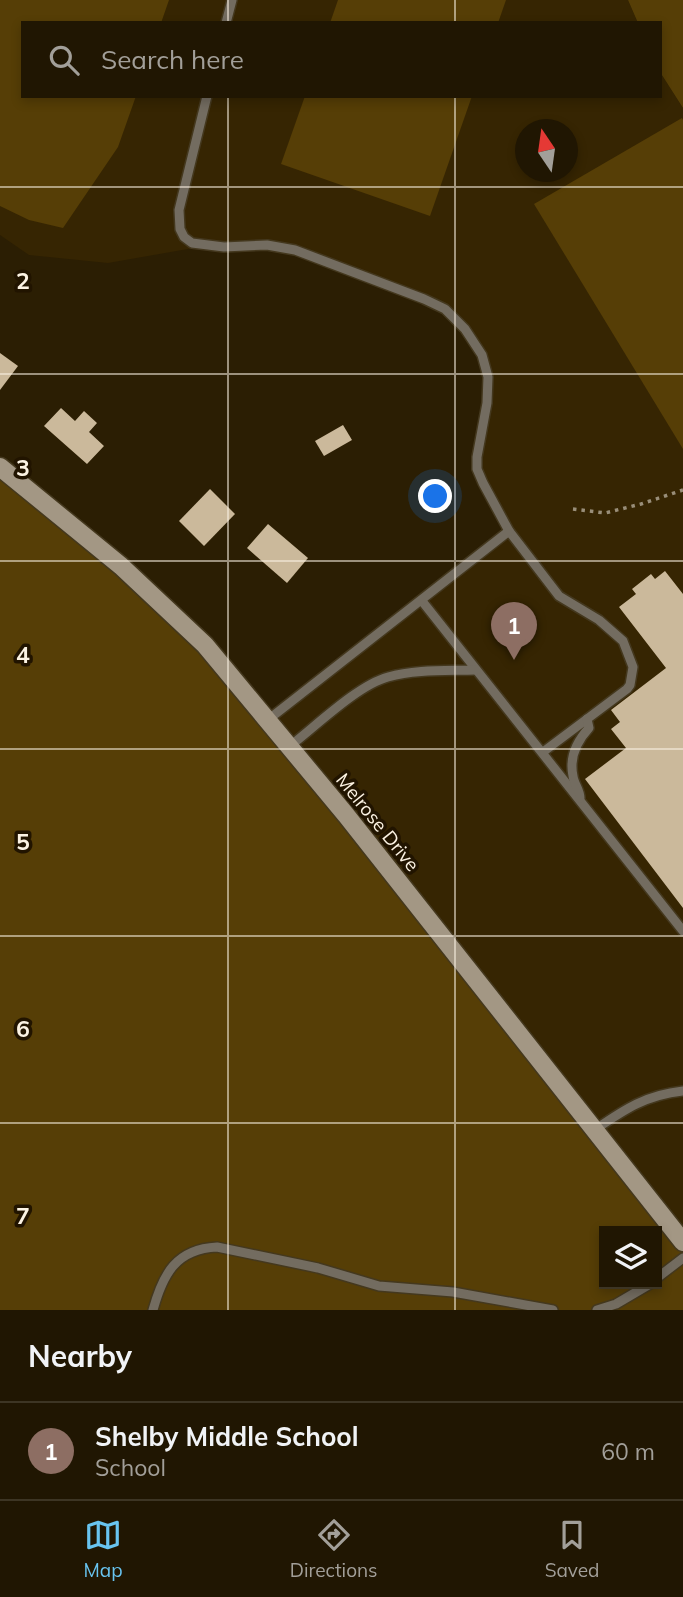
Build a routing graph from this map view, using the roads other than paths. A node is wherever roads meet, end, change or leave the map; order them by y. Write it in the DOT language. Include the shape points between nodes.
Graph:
graph roads {
  1 [pos="232,0"];
  2 [pos="227,21"];
  3 [pos="207,98"];
  4 [pos="0,467"];
  5 [pos="509,531"];
  6 [pos="422,601"];
  7 [pos="476,670"];
  8 [pos="269,719"];
  9 [pos="587,719"];
  10 [pos="290,746"];
  11 [pos="543,752"];
  12 [pos="579,799"];
  13 [pos="683,931"];
  14 [pos="683,1091"];
  15 [pos="596,1129"];
  16 [pos="683,1242"];
  17 [pos="683,1258"];
  18 [pos="662,1274"];
  19 [pos="641,1289"];
  20 [pos="153,1310"];
  21 [pos="553,1310"];
  22 [pos="597,1310"];
  1 -- 2 [label="lane"];
  3 -- 5 [label="lane" via="179,210 184,237 205,246 267,245 295,250 445,309 482,356 488,377 487,403 477,469"];
  4 -- 8 [label="street, Melrose Drive" via="122,567 205,645"];
  5 -- 6 [label="lane"];
  5 -- 9 [label="lane" via="559,596 613,631 628,651 633,667 630,685"];
  6 -- 7 [label="lane"];
  6 -- 8 [label="lane"];
  7 -- 10 [label="lane" via="387,677 354,696"];
  7 -- 11 [label="lane"];
  8 -- 10 [label="street, Melrose Drive"];
  9 -- 11 [label="lane"];
  9 -- 12 [label="lane" via="589,728 574,750 573,776"];
  10 -- 15 [label="street, Melrose Drive"];
  11 -- 12 [label="lane"];
  12 -- 13 [label="lane"];
  14 -- 15 [label="lane" via="634,1104"];
  15 -- 16 [label="street, Melrose Drive"];
  17 -- 18 [label="lane"];
  19 -- 22 [label="lane"];
  20 -- 21 [label="lane" via="160,1284 174,1265 188,1253 217,1247 379,1286 453,1292"];
}
